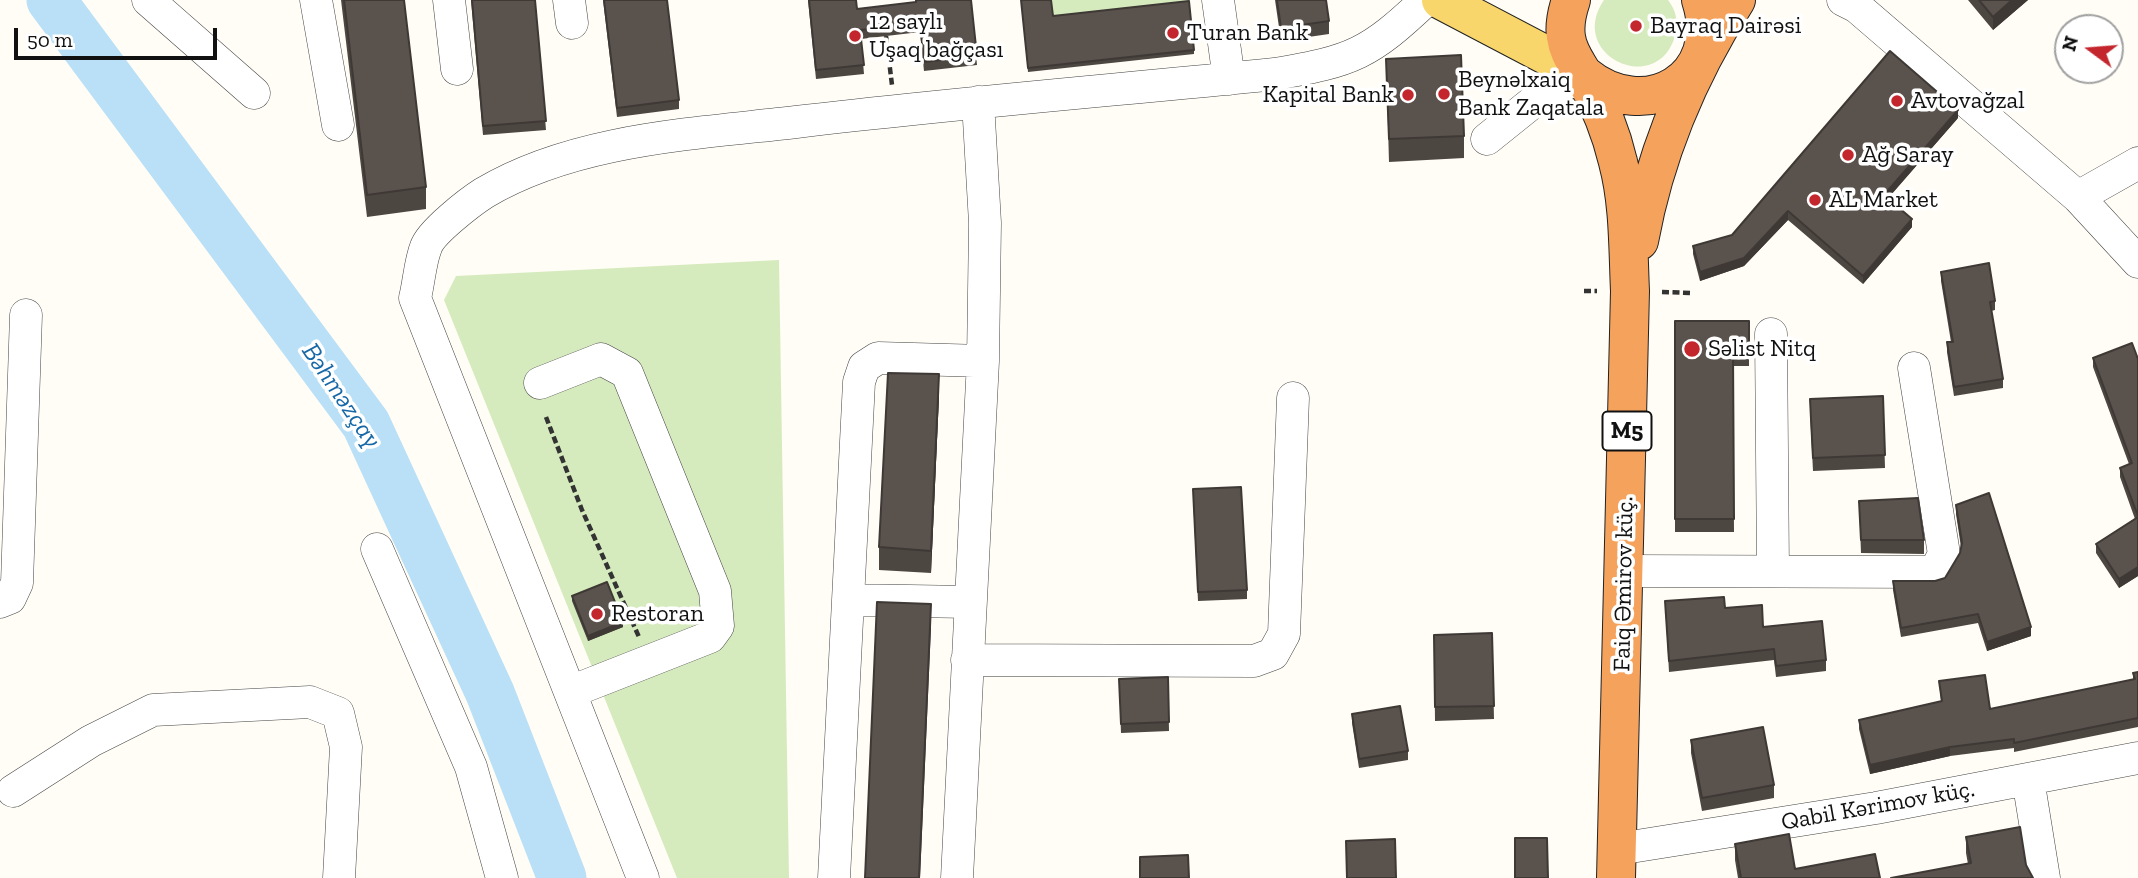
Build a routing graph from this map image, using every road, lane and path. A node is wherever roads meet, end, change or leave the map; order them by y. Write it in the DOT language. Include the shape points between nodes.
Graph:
graph roads {
  1 [pos="148,0"];
  2 [pos="316,0"];
  3 [pos="449,0"];
  4 [pos="1218,0"];
  5 [pos="1426,0"];
  6 [pos="1441,0"];
  7 [pos="1571,0"];
  8 [pos="1701,0"];
  9 [pos="1735,0"];
  10 [pos="1857,2"];
  11 [pos="886,36"];
  12 [pos="1701,55"];
  13 [pos="457,69"];
  14 [pos="1584,75"];
  15 [pos="1229,79"];
  16 [pos="254,93"];
  17 [pos="978,102"];
  18 [pos="895,110"];
  19 [pos="338,125"];
  20 [pos="1487,139"];
  21 [pos="2138,163"];
  22 [pos="2078,197"];
  23 [pos="2138,262"];
  24 [pos="1630,291"];
  25 [pos="26,315"];
  26 [pos="1771,334"];
  27 [pos="983,361"];
  28 [pos="1914,368"];
  29 [pos="540,383"];
  30 [pos="1293,398"];
  31 [pos="547,417"];
  32 [pos="377,549"];
  33 [pos="1624,571"];
  34 [pos="1773,571"];
  35 [pos="848,600"];
  36 [pos="0,602"];
  37 [pos="970,602"];
  38 [pos="649,660"];
  39 [pos="967,660"];
  40 [pos="570,692"];
  41 [pos="2138,758"];
  42 [pos="2028,779"];
  43 [pos="13,791"];
  44 [pos="1617,864"];
  45 [pos="339,878"];
  46 [pos="502,878"];
  47 [pos="643,878"];
  48 [pos="834,878"];
  49 [pos="957,878"];
  50 [pos="2044,878"];
  1 -- 16 [label="street"];
  2 -- 19 [label="street"];
  3 -- 13 [label="street"];
  4 -- 15 [label="street"];
  5 -- 15 [label="street" via="1392,32 1353,58"];
  6 -- 14 [label="main road"];
  7 -- 14 [label="highway" via="1566,39"];
  8 -- 12 [label="highway" via="1707,36"];
  9 -- 12 [label="highway"];
  10 -- 22 [label="street"];
  11 -- 18 [label="path"];
  12 -- 14 [label="highway" via="1676,86 1658,95 1618,96"];
  12 -- 24 [label="highway" via="1656,167"];
  14 -- 20 [label="street" via="1538,98"];
  14 -- 24 [label="highway" via="1608,126 1619,164"];
  15 -- 17 [label="street"];
  17 -- 18 [label="street"];
  17 -- 27 [label="street" via="985,223"];
  18 -- 40 [label="street" via="654,138 598,149 484,193 426,244 415,298"];
  21 -- 22 [label="street"];
  22 -- 23 [label="street"];
  24 -- 33 [label="highway, Faiq Əmirov küç. / M5"];
  25 -- 36 [label="street" via="17,583 10,598"];
  26 -- 34 [label="street"];
  27 -- 35 [label="street" via="878,358 864,367 859,382"];
  27 -- 37 [label="street"];
  28 -- 34 [label="street" via="1944,554 1935,572"];
  29 -- 38 [label="street" via="601,359 627,373 710,579 718,626 710,637"];
  30 -- 39 [label="street" via="1284,634 1273,654 1254,662"];
  31 -- 38 [label="path" via="582,510"];
  32 -- 46 [label="street" via="471,768"];
  33 -- 34 [label="street"];
  33 -- 44 [label="highway, Faiq Əmirov küç. / M5"];
  35 -- 37 [label="street"];
  35 -- 48 [label="street"];
  37 -- 39 [label="street"];
  38 -- 40 [label="street"];
  39 -- 49 [label="street"];
  40 -- 47 [label="street"];
  41 -- 42 [label="street, Qabil Kərimov küç."];
  42 -- 44 [label="street, Qabil Kərimov küç."];
  42 -- 50 [label="street"];
  43 -- 45 [label="street" via="91,741 153,710 310,702 338,713 346,747"];
}
